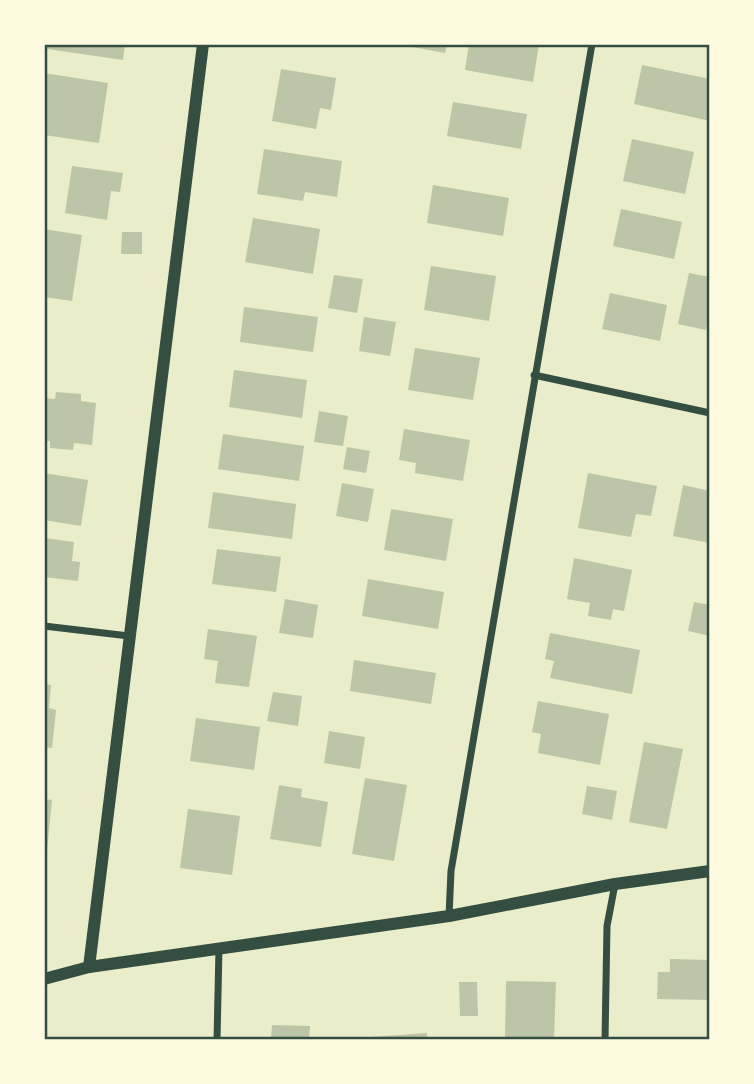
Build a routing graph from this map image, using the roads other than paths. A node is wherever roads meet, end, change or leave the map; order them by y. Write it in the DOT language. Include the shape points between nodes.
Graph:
graph roads {
  1 [pos="203,44"];
  2 [pos="593,44"];
  3 [pos="534,375"];
  4 [pos="710,413"];
  5 [pos="44,626"];
  6 [pos="129,635"];
  7 [pos="710,872"];
  8 [pos="615,884"];
  9 [pos="449,916"];
  10 [pos="219,948"];
  11 [pos="89,967"];
  12 [pos="44,979"];
  13 [pos="217,1040"];
  14 [pos="605,1040"];
  1 -- 6 [label="street"];
  2 -- 3 [label="street"];
  3 -- 4 [label="street"];
  3 -- 9 [label="street" via="451,871"];
  5 -- 6 [label="street"];
  6 -- 11 [label="street"];
  7 -- 8 [label="street"];
  8 -- 9 [label="street"];
  8 -- 14 [label="street" via="607,926"];
  9 -- 10 [label="street"];
  10 -- 11 [label="street"];
  10 -- 13 [label="street"];
  11 -- 12 [label="street"];
}
